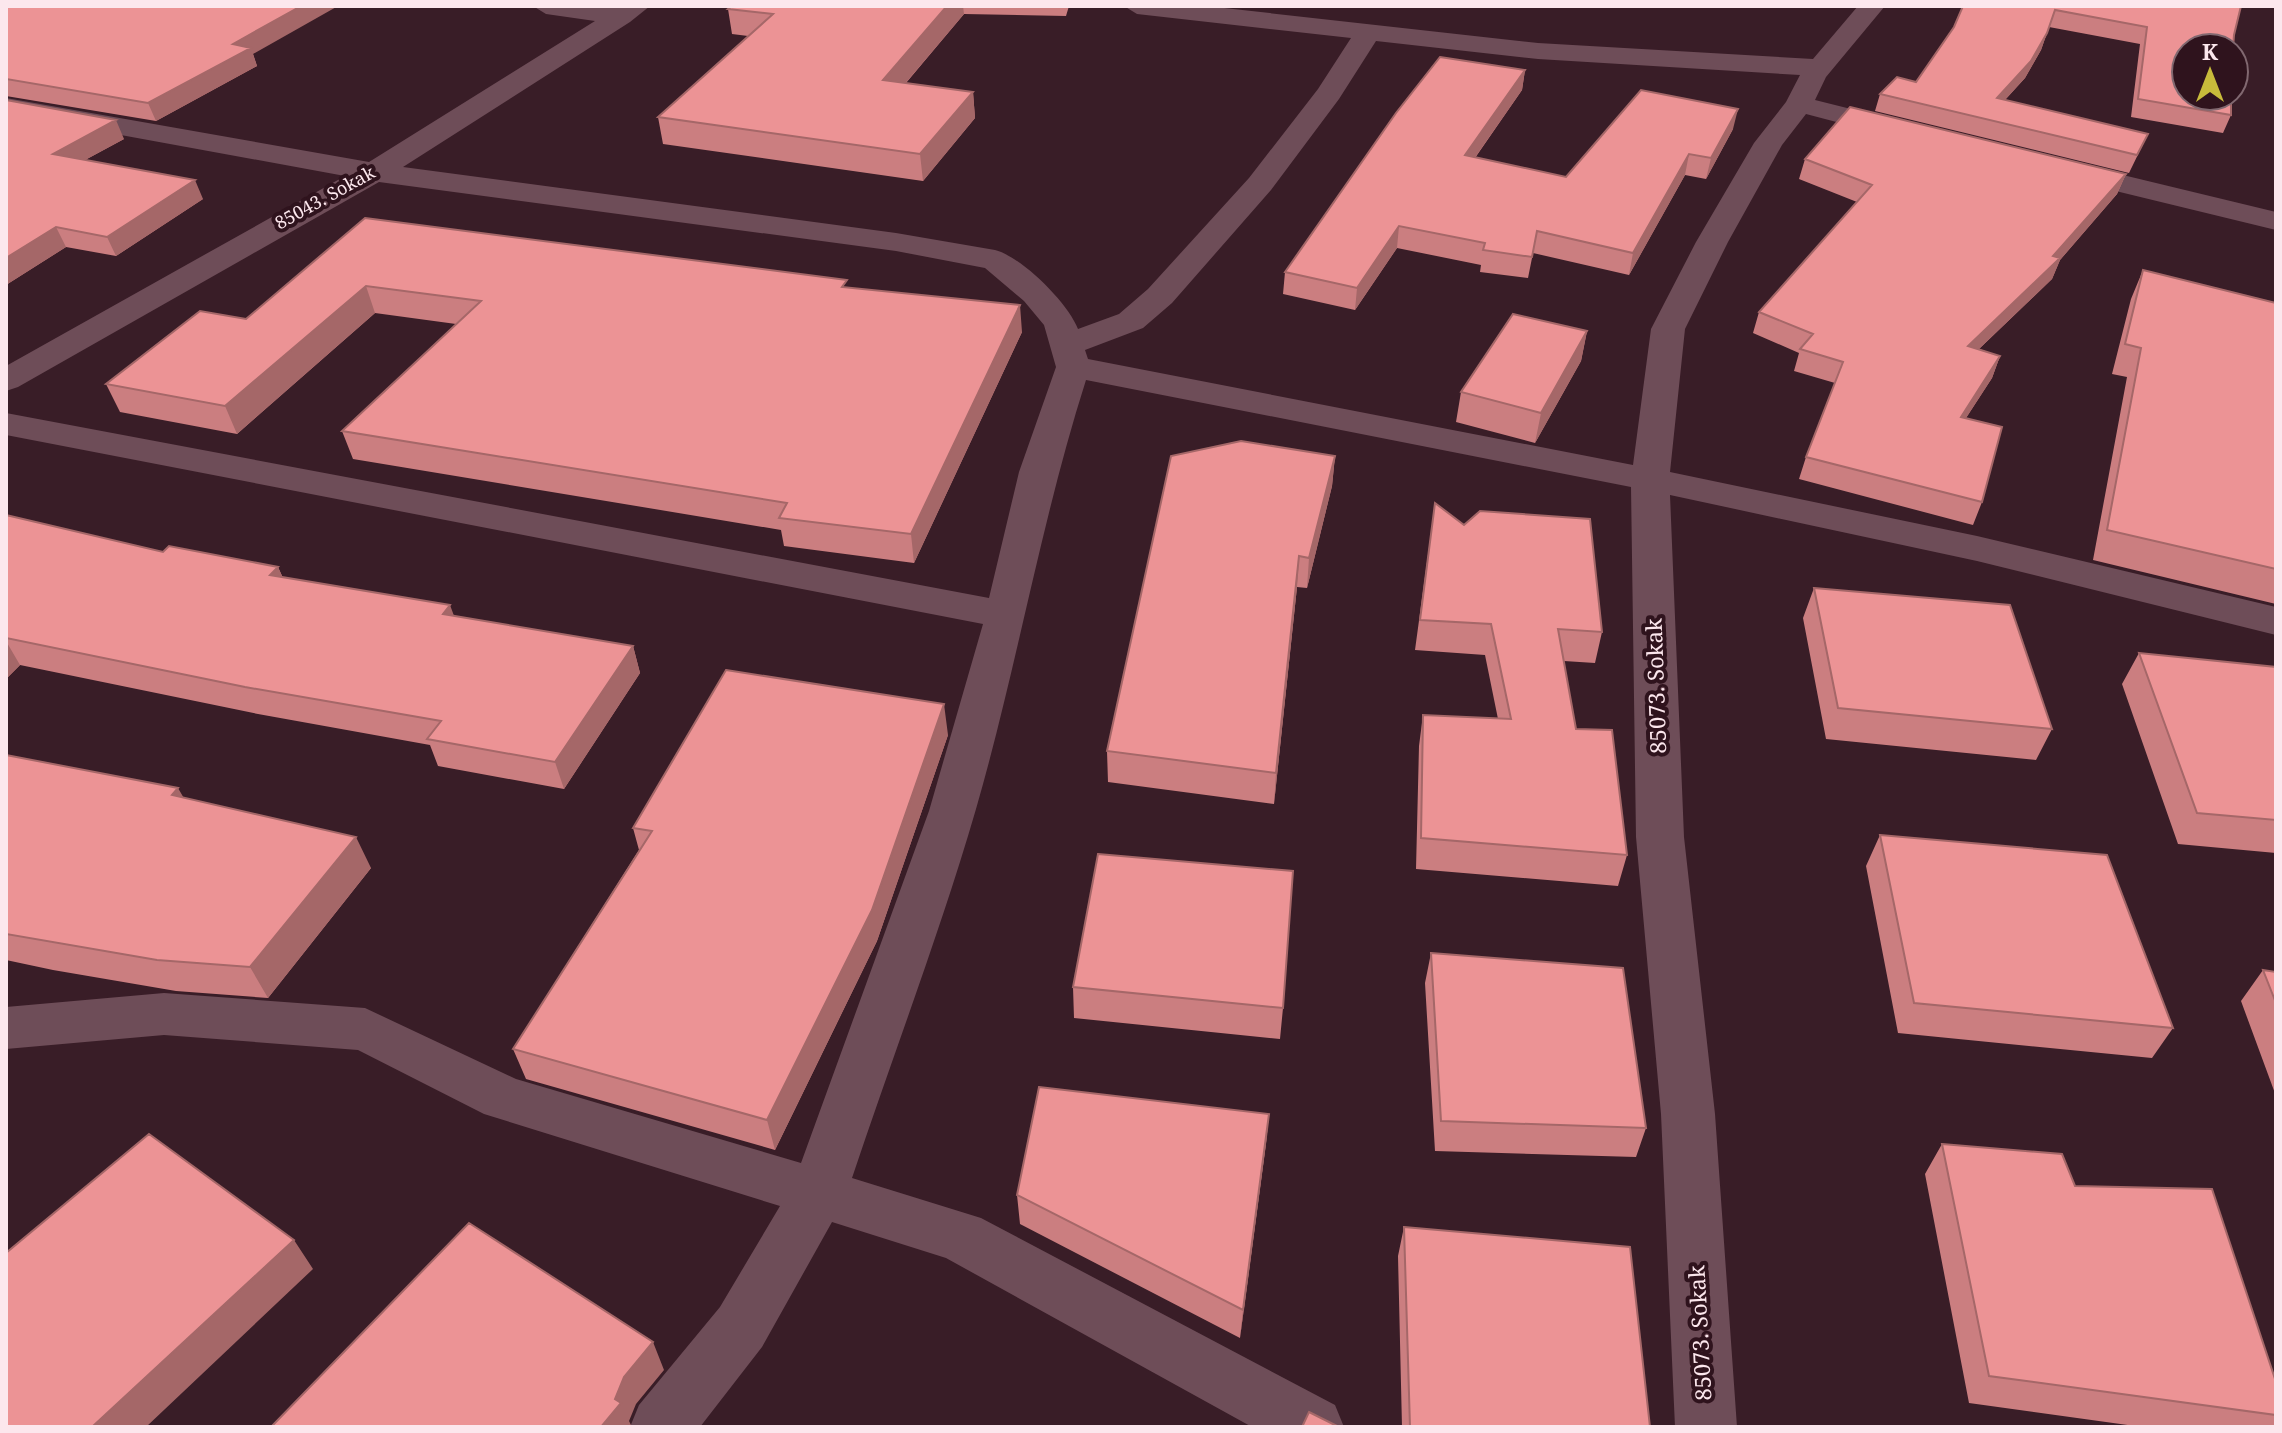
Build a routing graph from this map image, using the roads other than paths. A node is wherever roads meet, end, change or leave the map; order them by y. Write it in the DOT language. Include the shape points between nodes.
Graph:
graph roads {
  1 [pos="546,6"];
  2 [pos="1137,6"];
  3 [pos="1872,6"];
  4 [pos="629,11"];
  5 [pos="1369,31"];
  6 [pos="1809,86"];
  7 [pos="6,106"];
  8 [pos="1935,138"];
  9 [pos="2040,164"];
  10 [pos="374,172"];
  11 [pos="2276,221"];
  12 [pos="1069,356"];
  13 [pos="6,380"];
  14 [pos="6,424"];
  15 [pos="1650,478"];
  16 [pos="1006,615"];
  17 [pos="2276,621"];
  18 [pos="6,1028"];
  19 [pos="818,1194"];
  20 [pos="661,1427"];
  21 [pos="1313,1427"];
  22 [pos="1706,1427"];
  1 -- 4 [label="street"];
  2 -- 5 [label="street"];
  3 -- 6 [label="street, 85073. Sokak"];
  4 -- 10 [label="street, 85043. Sokak"];
  5 -- 6 [label="street"];
  5 -- 12 [label="street" via="1260,184 1160,296 1131,321"];
  6 -- 8 [label="street"];
  6 -- 15 [label="street, 85073. Sokak" via="1769,143 1668,329"];
  7 -- 10 [label="street"];
  9 -- 11 [label="street"];
  10 -- 12 [label="street" via="995,260 1036,294 1060,324"];
  10 -- 13 [label="street, 85043. Sokak"];
  12 -- 15 [label="street"];
  12 -- 16 [label="street"];
  14 -- 16 [label="street"];
  15 -- 17 [label="street" via="1970,545"];
  15 -- 22 [label="street, 85073. Sokak" via="1660,837 1688,1114"];
  16 -- 19 [label="street" via="952,811"];
  18 -- 19 [label="street" via="164,1014 365,1029 503,1098"];
  19 -- 20 [label="street" via="741,1327"];
  19 -- 21 [label="street" via="961,1236"];
}
